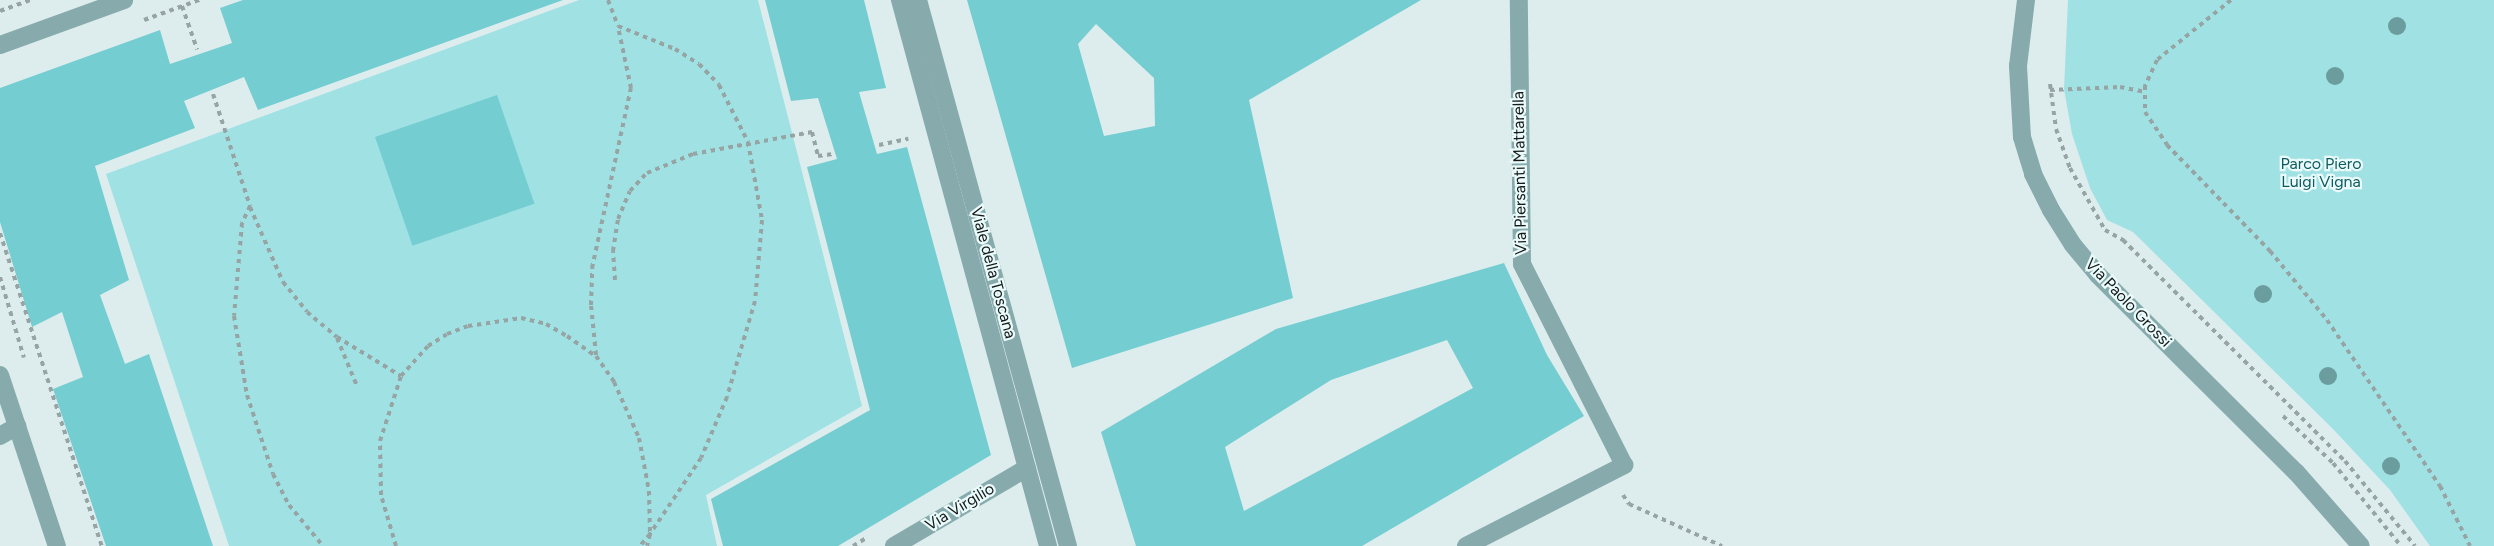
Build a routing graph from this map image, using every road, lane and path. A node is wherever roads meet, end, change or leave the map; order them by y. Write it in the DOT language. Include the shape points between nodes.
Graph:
graph roads {
  1 [pos="30,0"];
  2 [pos="124,0"];
  3 [pos="199,0"];
  4 [pos="608,0"];
  5 [pos="900,0"];
  6 [pos="918,0"];
  7 [pos="1519,0"];
  8 [pos="2026,0"];
  9 [pos="2230,0"];
  10 [pos="0,11"];
  11 [pos="618,27"];
  12 [pos="0,45"];
  13 [pos="197,49"];
  14 [pos="2049,75"];
  15 [pos="2051,90"];
  16 [pos="2040,92"];
  17 [pos="2145,92"];
  18 [pos="213,94"];
  19 [pos="906,128"];
  20 [pos="909,139"];
  21 [pos="748,142"];
  22 [pos="879,145"];
  23 [pos="912,151"];
  24 [pos="833,153"];
  25 [pos="250,206"];
  26 [pos="0,233"];
  27 [pos="615,280"];
  28 [pos="337,337"];
  29 [pos="596,356"];
  30 [pos="0,375"];
  31 [pos="401,376"];
  32 [pos="357,386"];
  33 [pos="2274,407"];
  34 [pos="17,426"];
  35 [pos="0,436"];
  36 [pos="1027,468"];
  37 [pos="1616,469"];
  38 [pos="650,534"];
  39 [pos="873,534"];
  40 [pos="57,546"];
  41 [pos="102,546"];
  42 [pos="323,546"];
  43 [pos="396,546"];
  44 [pos="640,546"];
  45 [pos="647,546"];
  46 [pos="853,546"];
  47 [pos="894,546"];
  48 [pos="1048,546"];
  49 [pos="1068,546"];
  50 [pos="1466,546"];
  51 [pos="1722,546"];
  52 [pos="2361,546"];
  53 [pos="2401,546"];
  54 [pos="2415,546"];
  55 [pos="2470,546"];
  1 -- 10 [label="path"];
  2 -- 12 [label="street"];
  3 -- 13 [label="path" via="182,6"];
  4 -- 11 [label="path"];
  5 -- 36 [label="street, Viale della Toscana"];
  6 -- 49 [label="street, Viale della Toscana"];
  7 -- 37 [label="street, Via Piersanti Mattarella" via="1522,264"];
  8 -- 52 [label="street, Via Paolo Grossi" via="2018,66 2022,137 2033,174 2073,245 2296,472"];
  9 -- 17 [label="path" via="2157,60"];
  11 -- 21 [label="path" via="645,34 699,64 719,85"];
  11 -- 29 [label="path" via="628,65 630,107 612,167 592,268"];
  14 -- 15 [label="path"];
  15 -- 16 [label="path"];
  15 -- 17 [label="path" via="2120,87"];
  15 -- 54 [label="path" via="2056,129 2070,168 2105,230 2123,240 2345,461"];
  17 -- 55 [label="path" via="2145,112 2151,125 2270,251 2369,377 2440,486"];
  18 -- 25 [label="path"];
  19 -- 20 [label="path"];
  20 -- 22 [label="path"];
  20 -- 23 [label="path"];
  21 -- 24 [label="path" via="812,132 818,156"];
  21 -- 27 [label="path" via="670,161 647,173 630,191 618,219 613,251"];
  21 -- 38 [label="path" via="762,220 755,301 745,341 701,458"];
  25 -- 28 [label="path" via="283,282 307,312"];
  25 -- 42 [label="path" via="242,224 234,316 247,395 273,474 290,505"];
  26 -- 41 [label="path"];
  28 -- 31 [label="path"];
  28 -- 32 [label="path"];
  29 -- 31 [label="path" via="546,324 521,318 468,326 447,334 428,346"];
  29 -- 38 [label="path" via="614,382 639,438 650,491"];
  30 -- 34 [label="street"];
  31 -- 43 [label="path" via="380,441 381,495"];
  33 -- 53 [label="path" via="2333,463"];
  34 -- 35 [label="street"];
  34 -- 40 [label="street"];
  36 -- 47 [label="street, Via Virgilio"];
  36 -- 48 [label="street, Viale della Toscana"];
  37 -- 50 [label="street"];
  37 -- 51 [label="path" via="1629,504"];
  38 -- 44 [label="path"];
  38 -- 45 [label="path"];
  39 -- 46 [label="path"];
}
